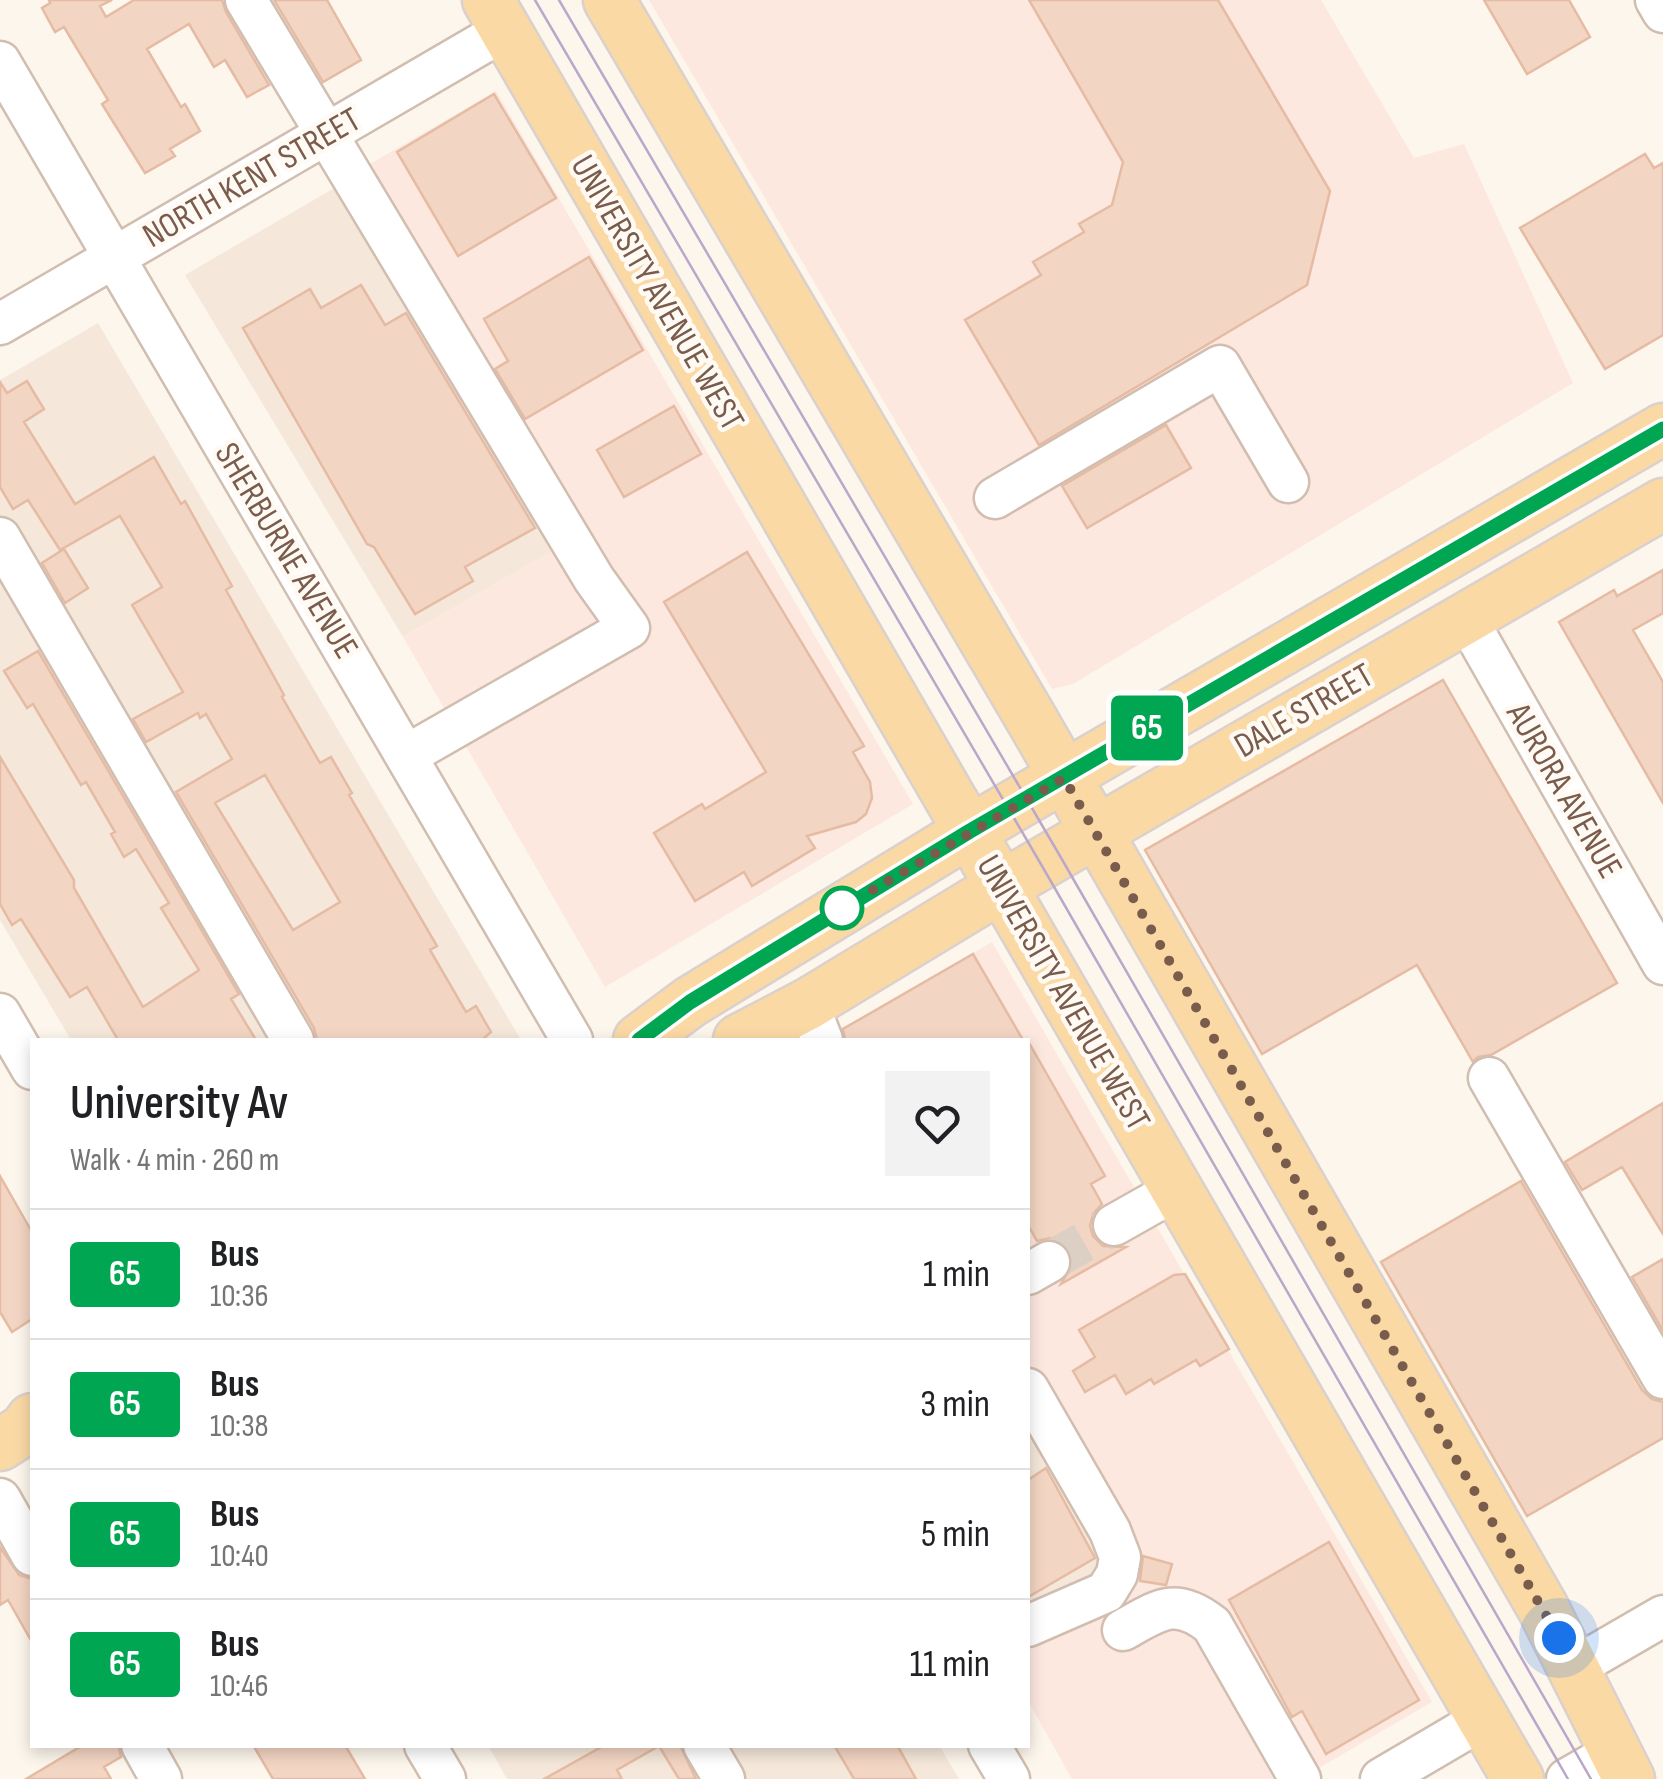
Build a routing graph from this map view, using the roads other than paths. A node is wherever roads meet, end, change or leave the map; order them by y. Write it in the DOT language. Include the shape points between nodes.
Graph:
graph roads {
  1 [pos="246,0"];
  2 [pos="609,0"];
  3 [pos="1656,0"];
  4 [pos="1663,12"];
  5 [pos="496,15"];
  6 [pos="0,62"];
  7 [pos="326,134"];
  8 [pos="114,258"];
  9 [pos="0,324"];
  10 [pos="1663,429"];
  11 [pos="1288,482"];
  12 [pos="995,498"];
  13 [pos="1663,504"];
  14 [pos="0,538"];
  15 [pos="1465,616"];
  16 [pos="407,756"];
  17 [pos="1064,778"];
  18 [pos="970,831"];
  19 [pos="1096,834"];
  20 [pos="1001,887"];
  21 [pos="1663,964"];
  22 [pos="0,1014"];
  23 [pos="815,1022"];
  24 [pos="292,1038"];
  25 [pos="571,1038"];
  26 [pos="641,1038"];
  27 [pos="747,1038"];
  28 [pos="30,1066"];
  29 [pos="1490,1078"];
  30 [pos="1176,1190"];
  31 [pos="1114,1226"];
  32 [pos="1663,1378"];
  33 [pos="1030,1393"];
  34 [pos="0,1499"];
  35 [pos="30,1552"];
  36 [pos="1663,1616"];
  37 [pos="1030,1625"];
  38 [pos="1123,1630"];
  39 [pos="1574,1667"];
  40 [pos="1483,1720"];
  41 [pos="144,1748"];
  42 [pos="427,1748"];
  43 [pos="706,1748"];
  44 [pos="991,1748"];
  45 [pos="1622,1765"];
  46 [pos="162,1779"];
  47 [pos="445,1779"];
  48 [pos="724,1779"];
  49 [pos="1008,1779"];
  50 [pos="1300,1779"];
  51 [pos="1381,1779"];
  52 [pos="1518,1779"];
  53 [pos="1567,1779"];
  1 -- 7 [label="street"];
  2 -- 17 [label="main road"];
  3 -- 4 [label="street"];
  5 -- 7 [label="street, NORTH KENT STREET"];
  5 -- 18 [label="main road, UNIVERSITY AVENUE WEST"];
  6 -- 8 [label="street, SHERBURNE AVENUE"];
  7 -- 8 [label="street, NORTH KENT STREET"];
  7 -- 16 [label="street" via="629,628"];
  8 -- 9 [label="street, NORTH KENT STREET"];
  8 -- 16 [label="street, SHERBURNE AVENUE"];
  10 -- 17 [label="main road, DALE STREET"];
  11 -- 12 [label="street" via="1220,366"];
  13 -- 15 [label="main road, DALE STREET"];
  14 -- 24 [label="street"];
  15 -- 19 [label="main road, DALE STREET"];
  15 -- 21 [label="street, AURORA AVENUE"];
  16 -- 25 [label="street, SHERBURNE AVENUE"];
  17 -- 18 [label="main road, DALE STREET"];
  17 -- 19 [label="main road"];
  18 -- 20 [label="main road, UNIVERSITY AVENUE WEST"];
  18 -- 26 [label="main road, DALE STREET"];
  19 -- 20 [label="main road, DALE STREET"];
  19 -- 39 [label="main road"];
  20 -- 23 [label="main road, DALE STREET"];
  20 -- 30 [label="main road, UNIVERSITY AVENUE WEST"];
  22 -- 28 [label="street"];
  23 -- 27 [label="main road, DALE STREET"];
  29 -- 32 [label="street"];
  30 -- 31 [label="street"];
  30 -- 40 [label="main road, UNIVERSITY AVENUE WEST"];
  33 -- 37 [label="street" via="1120,1557 1106,1592"];
  34 -- 35 [label="street"];
  36 -- 39 [label="street"];
  38 -- 50 [label="street" via="1180,1606 1212,1625"];
  39 -- 45 [label="main road"];
  40 -- 51 [label="street"];
  40 -- 52 [label="main road, UNIVERSITY AVENUE WEST"];
  41 -- 46 [label="street"];
  42 -- 47 [label="street"];
  43 -- 48 [label="street"];
  44 -- 49 [label="street"];
  45 -- 53 [label="street"];
}
